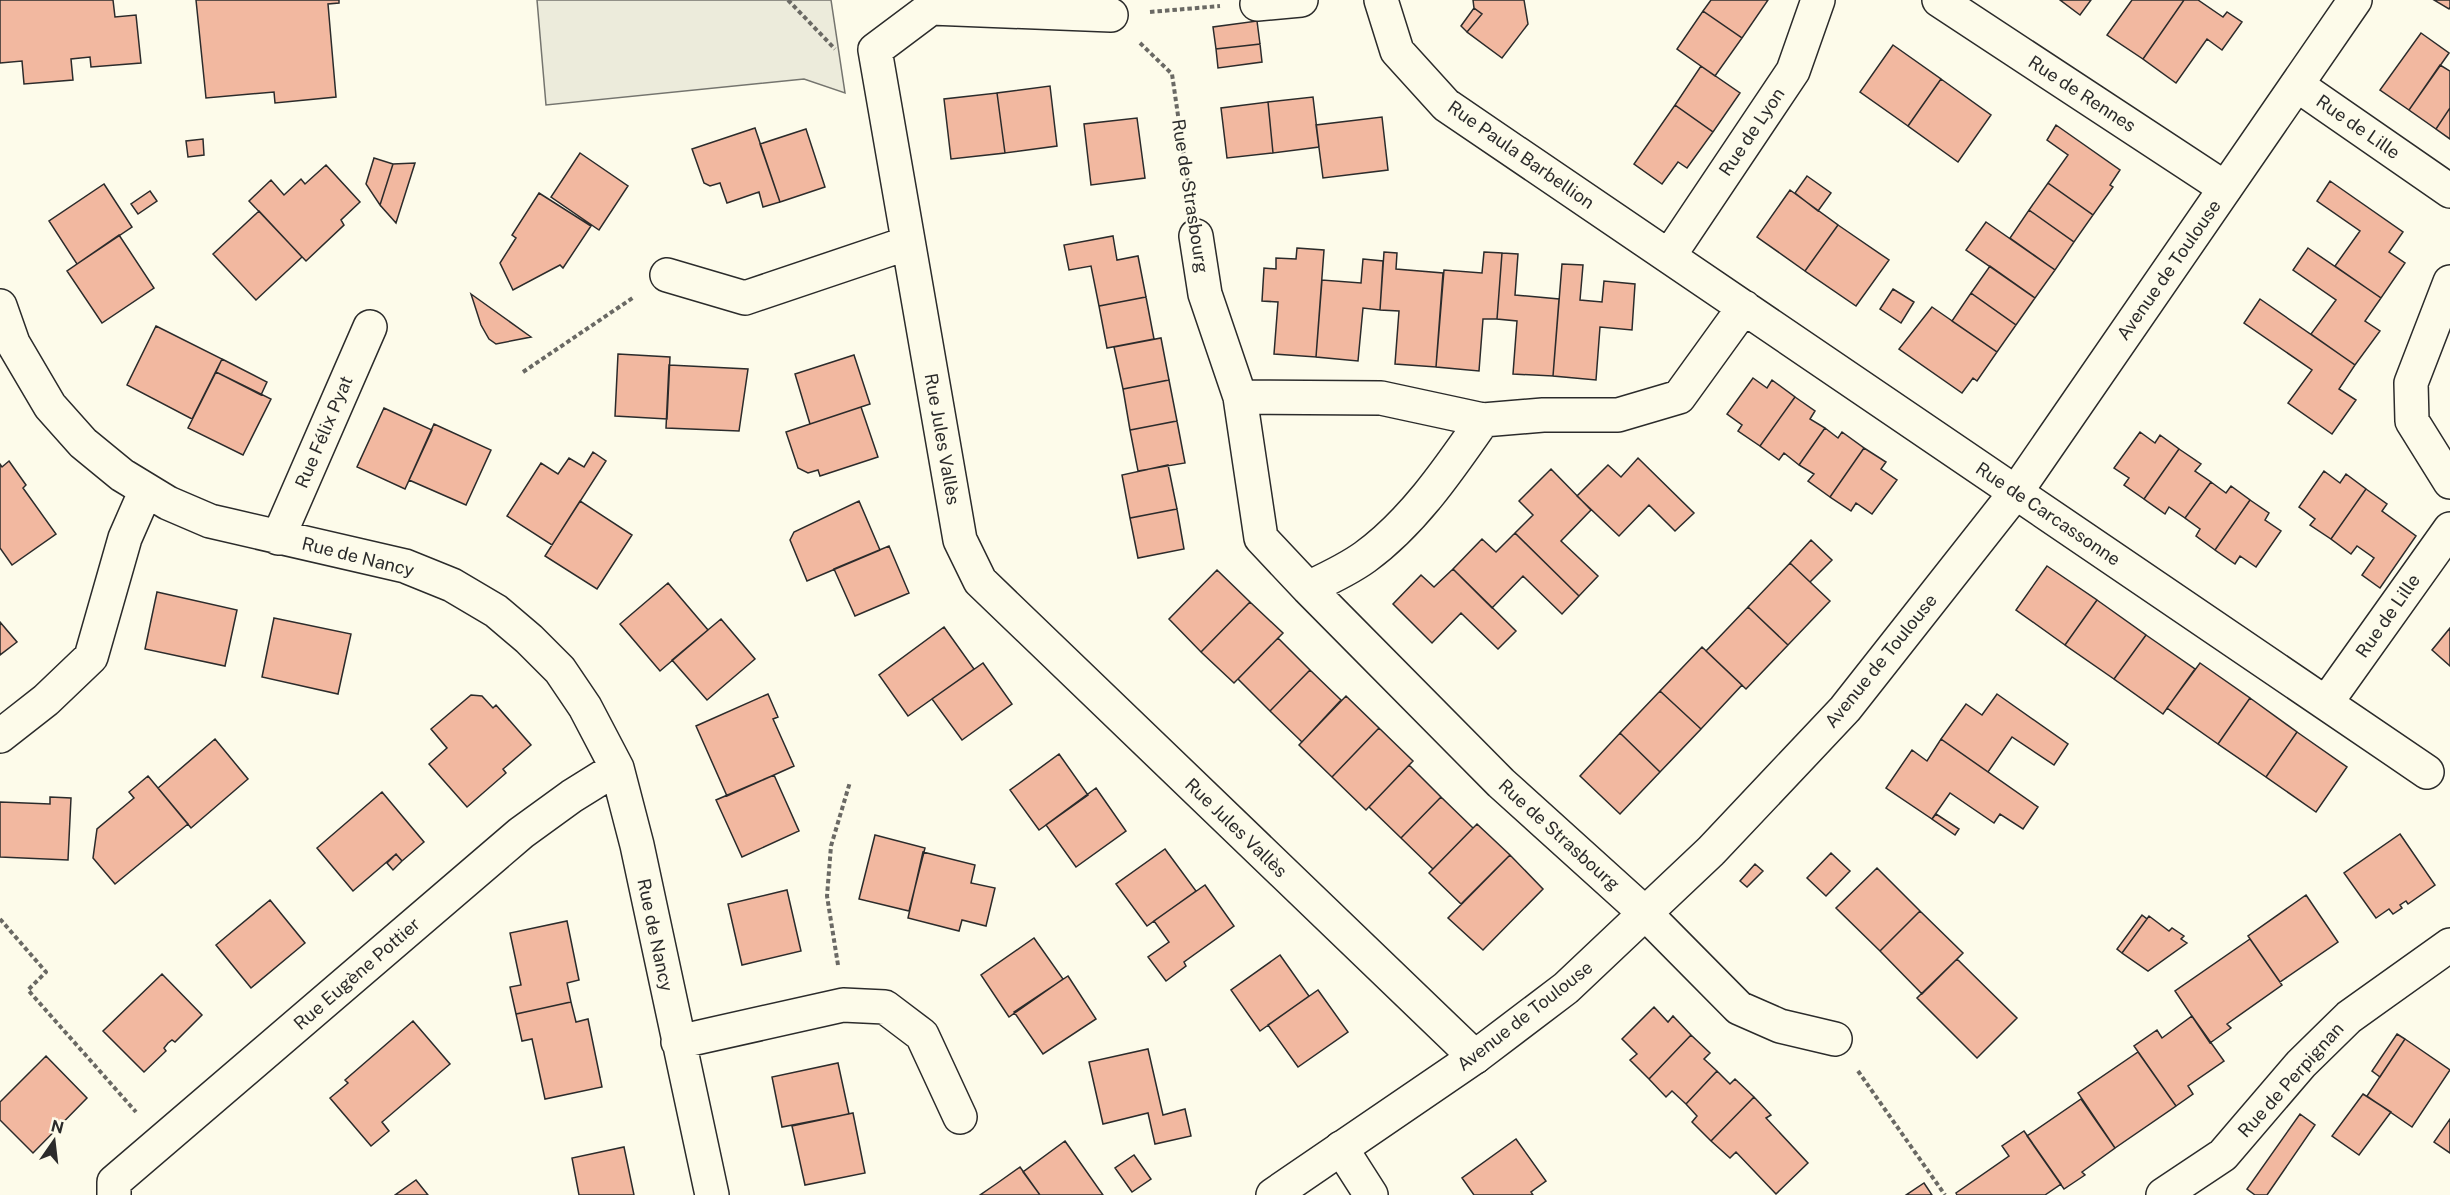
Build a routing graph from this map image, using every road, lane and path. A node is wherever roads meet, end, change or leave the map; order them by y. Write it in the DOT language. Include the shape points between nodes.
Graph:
graph roads {
  1 [pos="1301,0"];
  2 [pos="1381,0"];
  3 [pos="1818,0"];
  4 [pos="1939,0"];
  5 [pos="2355,0"];
  6 [pos="1257,3"];
  7 [pos="1112,15"];
  8 [pos="2297,85"];
  9 [pos="2225,188"];
  10 [pos="2450,191"];
  11 [pos="1196,236"];
  12 [pos="908,243"];
  13 [pos="1669,256"];
  14 [pos="667,275"];
  15 [pos="2450,282"];
  16 [pos="0,306"];
  17 [pos="1744,307"];
  18 [pos="370,327"];
  19 [pos="523,372"];
  20 [pos="1240,397"];
  21 [pos="1483,420"];
  22 [pos="2450,482"];
  23 [pos="146,490"];
  24 [pos="2016,492"];
  25 [pos="2450,529"];
  26 [pos="278,538"];
  27 [pos="1308,588"];
  28 [pos="2326,703"];
  29 [pos="0,736"];
  30 [pos="617,768"];
  31 [pos="2427,772"];
  32 [pos="850,782"];
  33 [pos="1646,914"];
  34 [pos="0,919"];
  35 [pos="2450,945"];
  36 [pos="843,1005"];
  37 [pos="1835,1039"];
  38 [pos="678,1042"];
  39 [pos="1475,1057"];
  40 [pos="960,1117"];
  41 [pos="162,1141"];
  42 [pos="1341,1148"];
  43 [pos="114,1195"];
  44 [pos="712,1195"];
  45 [pos="1274,1195"];
  46 [pos="1371,1195"];
  47 [pos="1946,1195"];
  48 [pos="2163,1195"];
  1 -- 6 [label="street"];
  2 -- 13 [label="street, Rue Paula Barbellion" via="1397,51 1446,105"];
  3 -- 13 [label="street, Rue de Lyon" via="1793,71"];
  4 -- 9 [label="street, Rue de Rennes"];
  5 -- 8 [label="street, Avenue de Toulouse"];
  6 -- 7 [label="path"];
  7 -- 11 [label="path, Rue de Strasbourg" via="1172,74"];
  7 -- 12 [label="street, Rue Jules Vallès" via="931,8 875,50"];
  8 -- 9 [label="street, Avenue de Toulouse"];
  8 -- 10 [label="street, Rue de Lille"];
  9 -- 24 [label="street, Avenue de Toulouse"];
  11 -- 20 [label="street, Rue de Strasbourg" via="1205,294"];
  12 -- 14 [label="street" via="745,298"];
  12 -- 39 [label="street, Rue Jules Vallès" via="960,540 980,580"];
  13 -- 17 [label="street, Rue de Carcassonne"];
  14 -- 19 [label="path"];
  15 -- 22 [label="street" via="2411,383 2412,422"];
  16 -- 23 [label="street, Rue de Nancy" via="14,343 50,406 83,443"];
  17 -- 21 [label="street" via="1679,397 1618,415"];
  17 -- 24 [label="street, Rue de Carcassonne"];
  18 -- 26 [label="street, Rue Félix Pyat"];
  20 -- 21 [label="street" via="1381,398"];
  20 -- 27 [label="street, Rue de Strasbourg" via="1261,538"];
  21 -- 27 [label="street" via="1411,515 1366,557"];
  23 -- 26 [label="street, Rue de Nancy" via="210,522"];
  23 -- 29 [label="street" via="125,538 91,657"];
  24 -- 28 [label="street, Rue de Carcassonne"];
  24 -- 33 [label="street, Avenue de Toulouse" via="1845,709"];
  25 -- 28 [label="street, Rue de Lille"];
  26 -- 30 [label="street, Rue de Nancy" via="405,566 452,585 496,611 560,670 585,707"];
  27 -- 33 [label="street, Rue de Strasbourg" via="1501,783"];
  28 -- 31 [label="street, Rue de Carcassonne"];
  30 -- 38 [label="street, Rue de Nancy"];
  30 -- 41 [label="street, Rue Eugène Pottier" via="521,833"];
  32 -- 36 [label="path" via="831,846 827,896"];
  33 -- 37 [label="street, Rue de Strasbourg" via="1739,1008 1780,1026"];
  33 -- 39 [label="street, Avenue de Toulouse" via="1566,988"];
  34 -- 41 [label="path" via="46,972 28,990"];
  35 -- 48 [label="street, Rue de Perpignan" via="2349,1017 2301,1064 2223,1155"];
  36 -- 38 [label="street"];
  36 -- 40 [label="street" via="885,1007 922,1035"];
  37 -- 47 [label="path"];
  38 -- 44 [label="street, Rue de Nancy"];
  39 -- 42 [label="street, Avenue de Toulouse"];
  41 -- 43 [label="street, Rue Eugène Pottier" via="114,1182"];
  42 -- 45 [label="street, Avenue de Toulouse"];
  42 -- 46 [label="street"];
}
